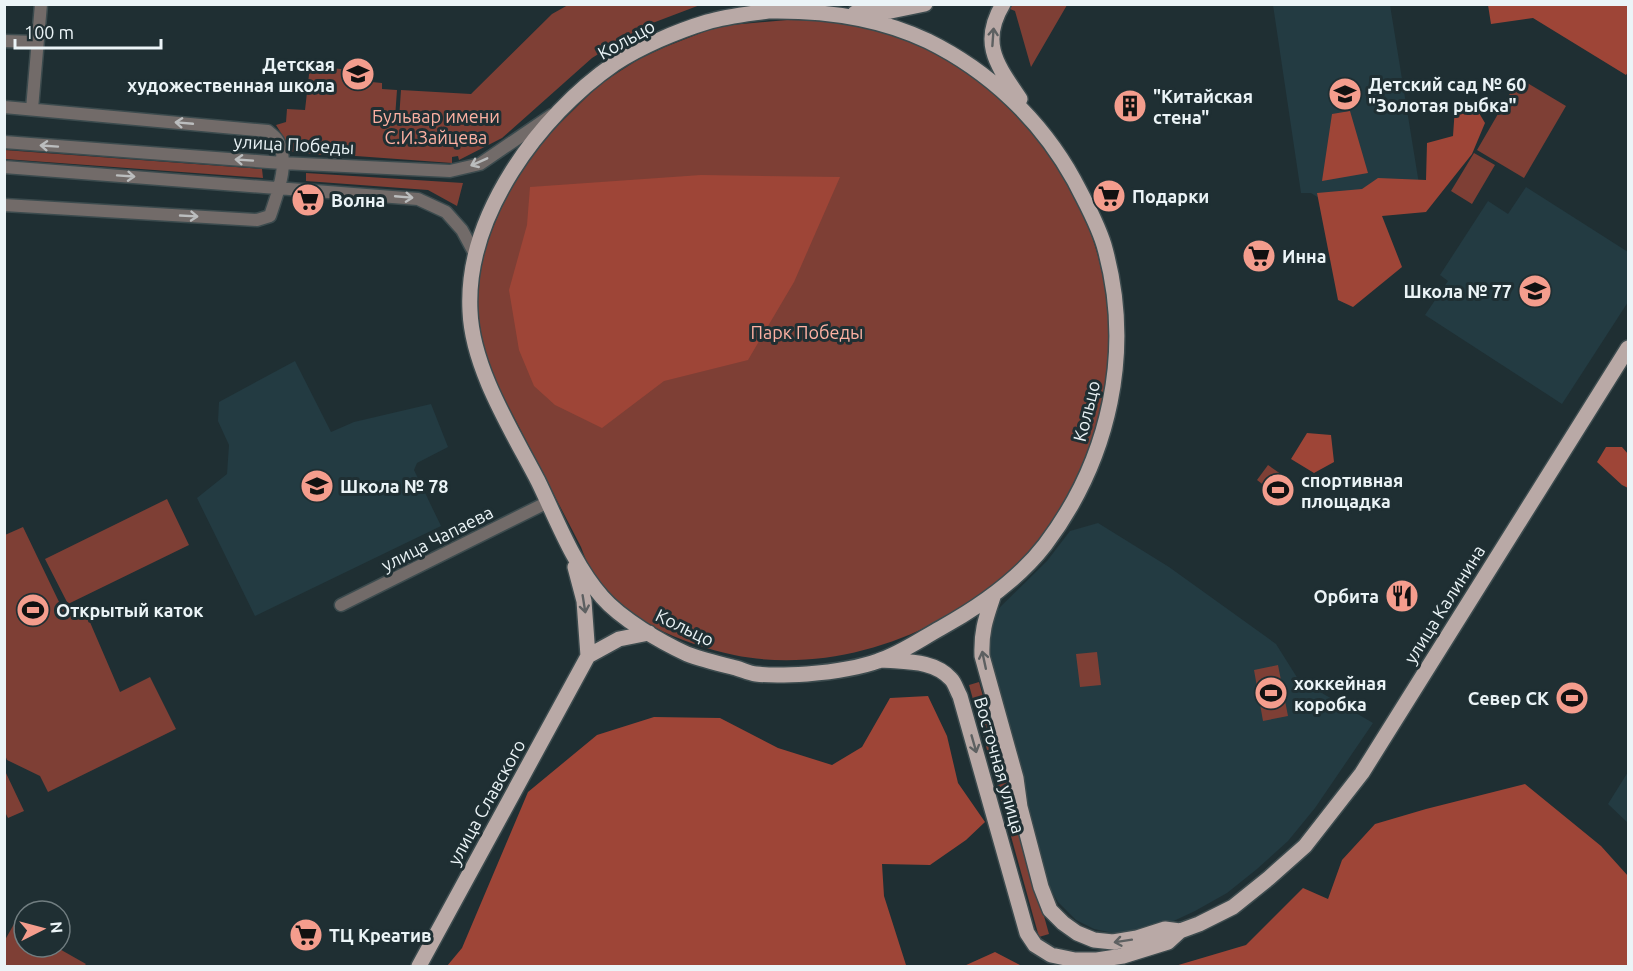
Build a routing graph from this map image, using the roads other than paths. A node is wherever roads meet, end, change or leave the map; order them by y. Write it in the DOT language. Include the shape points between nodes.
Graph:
graph roads {
  1 [pos="41,4"];
  2 [pos="925,4"];
  3 [pos="1003,4"];
  4 [pos="828,13"];
  5 [pos="4,41"];
  6 [pos="37,42"];
  7 [pos="4,107"];
  8 [pos="562,107"];
  9 [pos="32,109"];
  10 [pos="1032,120"];
  11 [pos="4,142"];
  12 [pos="282,163"];
  13 [pos="4,167"];
  14 [pos="279,187"];
  15 [pos="4,205"];
  16 [pos="476,256"];
  17 [pos="1629,348"];
  18 [pos="548,502"];
  19 [pos="572,554"];
  20 [pos="994,594"];
  21 [pos="341,605"];
  22 [pos="649,633"];
  23 [pos="588,656"];
  24 [pos="883,660"];
  25 [pos="1180,931"];
  26 [pos="1027,933"];
  27 [pos="419,966"];
  1 -- 6 [label="street"];
  2 -- 4 [label="main road" via="891,11"];
  10 -- 3 [label="main road, one-way" via="993,54 992,37"];
  4 -- 8 [label="main road, Кольцо" via="768,11 705,22 615,64"];
  4 -- 10 [label="main road, Кольцо" via="924,39 976,69"];
  5 -- 6 [label="street"];
  6 -- 9 [label="street"];
  7 -- 9 [label="street"];
  8 -- 12 [label="street, улица Победы, one-way" via="480,164 450,171"];
  8 -- 16 [label="main road, Кольцо" via="507,178"];
  12 -- 9 [label="street, one-way" via="277,139 268,131"];
  10 -- 20 [label="main road, Кольцо" via="1064,162 1102,241 1117,320 1116,369 1102,437 1076,500 1043,548"];
  12 -- 11 [label="street, улица Победы, one-way"];
  12 -- 14 [label="street"];
  13 -- 14 [label="street, one-way"];
  15 -- 14 [label="street, one-way" via="264,218"];
  14 -- 16 [label="street, one-way" via="418,199 446,212 462,230"];
  16 -- 18 [label="main road, Кольцо" via="470,313 474,343 495,398"];
  17 -- 25 [label="main road, улица Калинина" via="1362,773 1305,846 1269,878 1233,907"];
  18 -- 19 [label="main road, Кольцо"];
  18 -- 21 [label="street, улица Чапаева"];
  19 -- 22 [label="main road, Кольцо" via="603,599"];
  19 -- 23 [label="main road, one-way" via="584,601"];
  20 -- 24 [label="main road, Кольцо"];
  25 -- 20 [label="main road, one-way" via="1166,929 1113,942 1095,940 1077,933 1050,910 982,656 981,637"];
  22 -- 23 [label="main road" via="619,639"];
  22 -- 24 [label="main road, Кольцо" via="689,654 757,674 804,674"];
  23 -- 27 [label="main road, улица Славского"];
  24 -- 26 [label="main road, Восточная улица, one-way" via="921,663 952,680 960,696"];
  25 -- 26 [label="main road, улица Калинина" via="1168,942 1097,960 1051,955 1035,945"];
}
